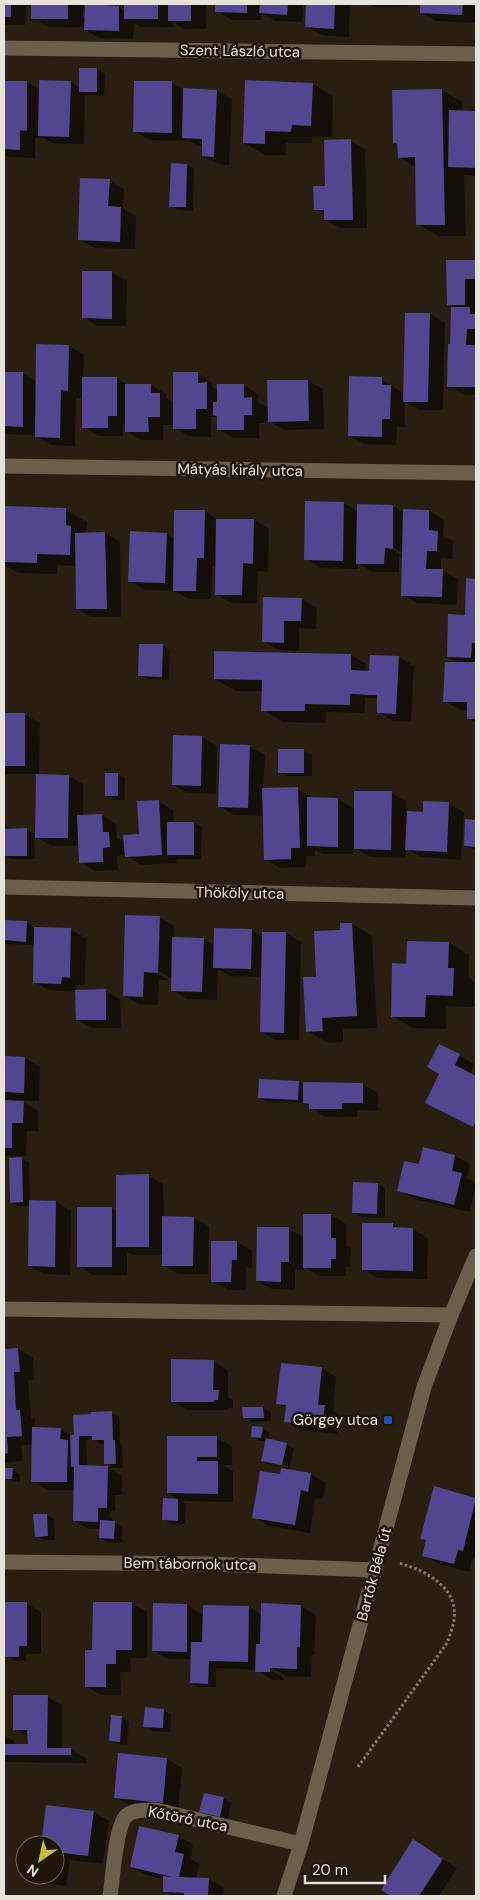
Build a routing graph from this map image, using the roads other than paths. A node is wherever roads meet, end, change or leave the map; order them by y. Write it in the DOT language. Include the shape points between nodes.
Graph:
graph roads {
  1 [pos="4,48"];
  2 [pos="476,54"];
  3 [pos="4,466"];
  4 [pos="476,473"];
  5 [pos="4,887"];
  6 [pos="476,898"];
  7 [pos="476,1256"];
  8 [pos="4,1310"];
  9 [pos="451,1315"];
  10 [pos="4,1562"];
  11 [pos="377,1564"];
  12 [pos="301,1844"];
  13 [pos="110,1896"];
  14 [pos="284,1896"];
  1 -- 2 [label="street, Szent László utca"];
  3 -- 4 [label="street, Mátyás király utca"];
  5 -- 6 [label="street, Thököly utca"];
  7 -- 9 [label="street, Bartók Béla út"];
  8 -- 9 [label="street"];
  9 -- 11 [label="street, Bartók Béla út" via="424,1387"];
  10 -- 11 [label="street, Bem tábornok utca"];
  11 -- 12 [label="street, Bartók Béla út"];
  12 -- 13 [label="street, Kőtörő utca" via="156,1810 140,1810 127,1816 119,1828"];
  12 -- 14 [label="street, Bartók Béla út"];
}
